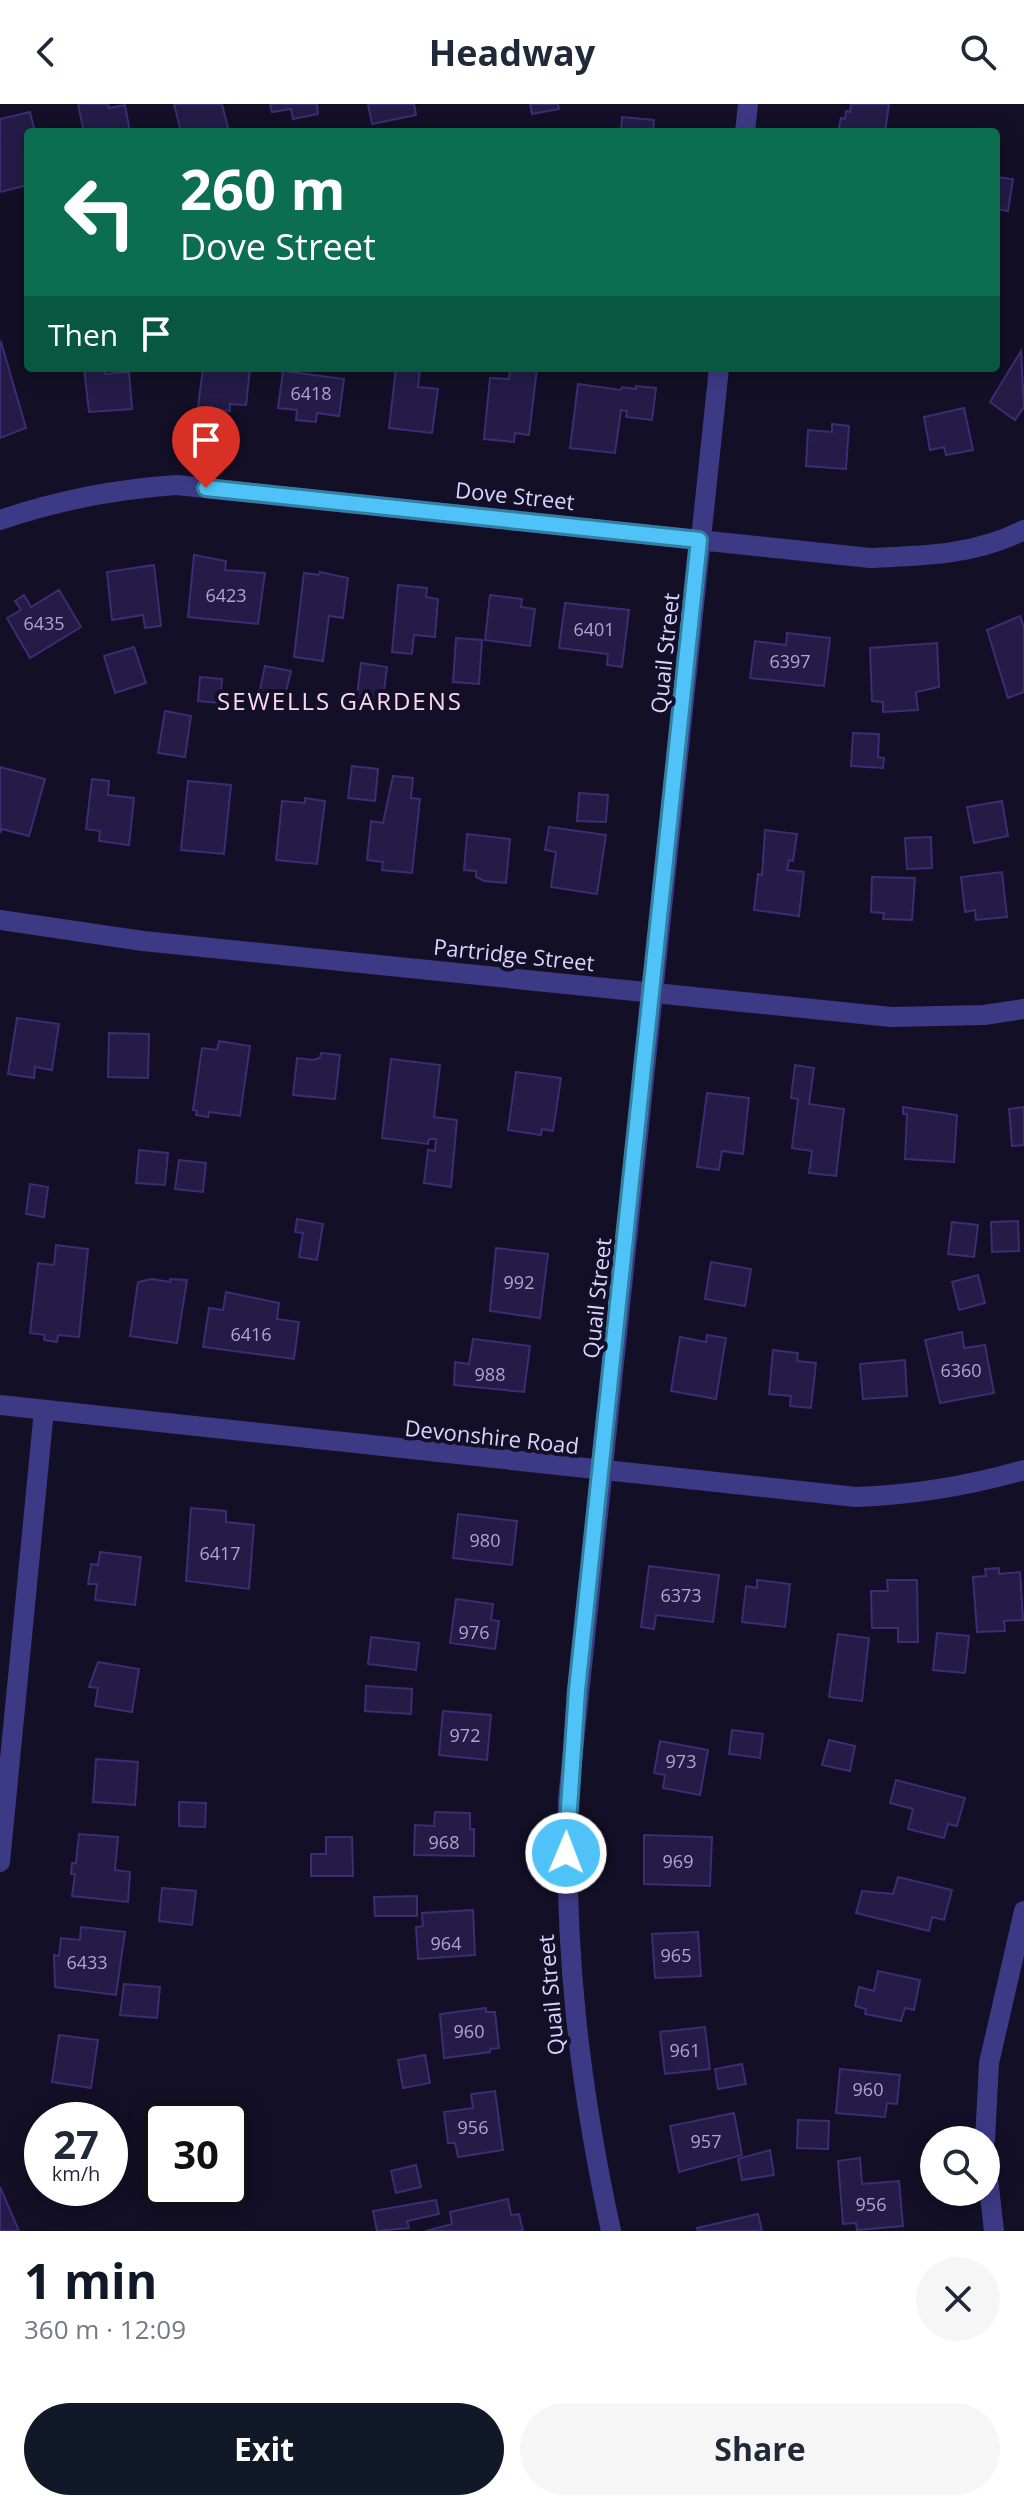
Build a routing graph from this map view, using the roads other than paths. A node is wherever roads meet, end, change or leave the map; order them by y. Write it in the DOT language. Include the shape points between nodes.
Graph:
graph roads {
  1 [pos="748,104"];
  2 [pos="745,128"];
  3 [pos="719,372"];
  4 [pos="0,520"];
  5 [pos="1024,530"];
  6 [pos="699,540"];
  7 [pos="0,920"];
  8 [pos="653,994"];
  9 [pos="1024,1009"];
  10 [pos="0,1405"];
  11 [pos="44,1410"];
  12 [pos="1024,1470"];
  13 [pos="603,1472"];
  14 [pos="0,1862"];
  15 [pos="1024,1911"];
  16 [pos="986,2126"];
  17 [pos="991,2206"];
  18 [pos="611,2231"];
  19 [pos="994,2231"];
  1 -- 2 [label="street"];
  3 -- 6 [label="street, Quail Street"];
  4 -- 6 [label="street, Dove Street" via="114,489 177,485"];
  5 -- 6 [label="street, Dove Street" via="939,556 870,558"];
  6 -- 8 [label="street, Quail Street"];
  7 -- 8 [label="street, Partridge Street" via="143,941"];
  8 -- 9 [label="street, Partridge Street" via="891,1017"];
  8 -- 13 [label="street, Quail Street"];
  10 -- 11 [label="street, Devonshire Road"];
  11 -- 13 [label="street, Devonshire Road"];
  11 -- 14 [label="street"];
  12 -- 13 [label="street, Devonshire Road" via="916,1494 856,1497"];
  13 -- 18 [label="street, Quail Street" via="577,1690 566,1880 587,2121"];
  15 -- 16 [label="street" via="989,2063"];
  17 -- 19 [label="street"];
}
